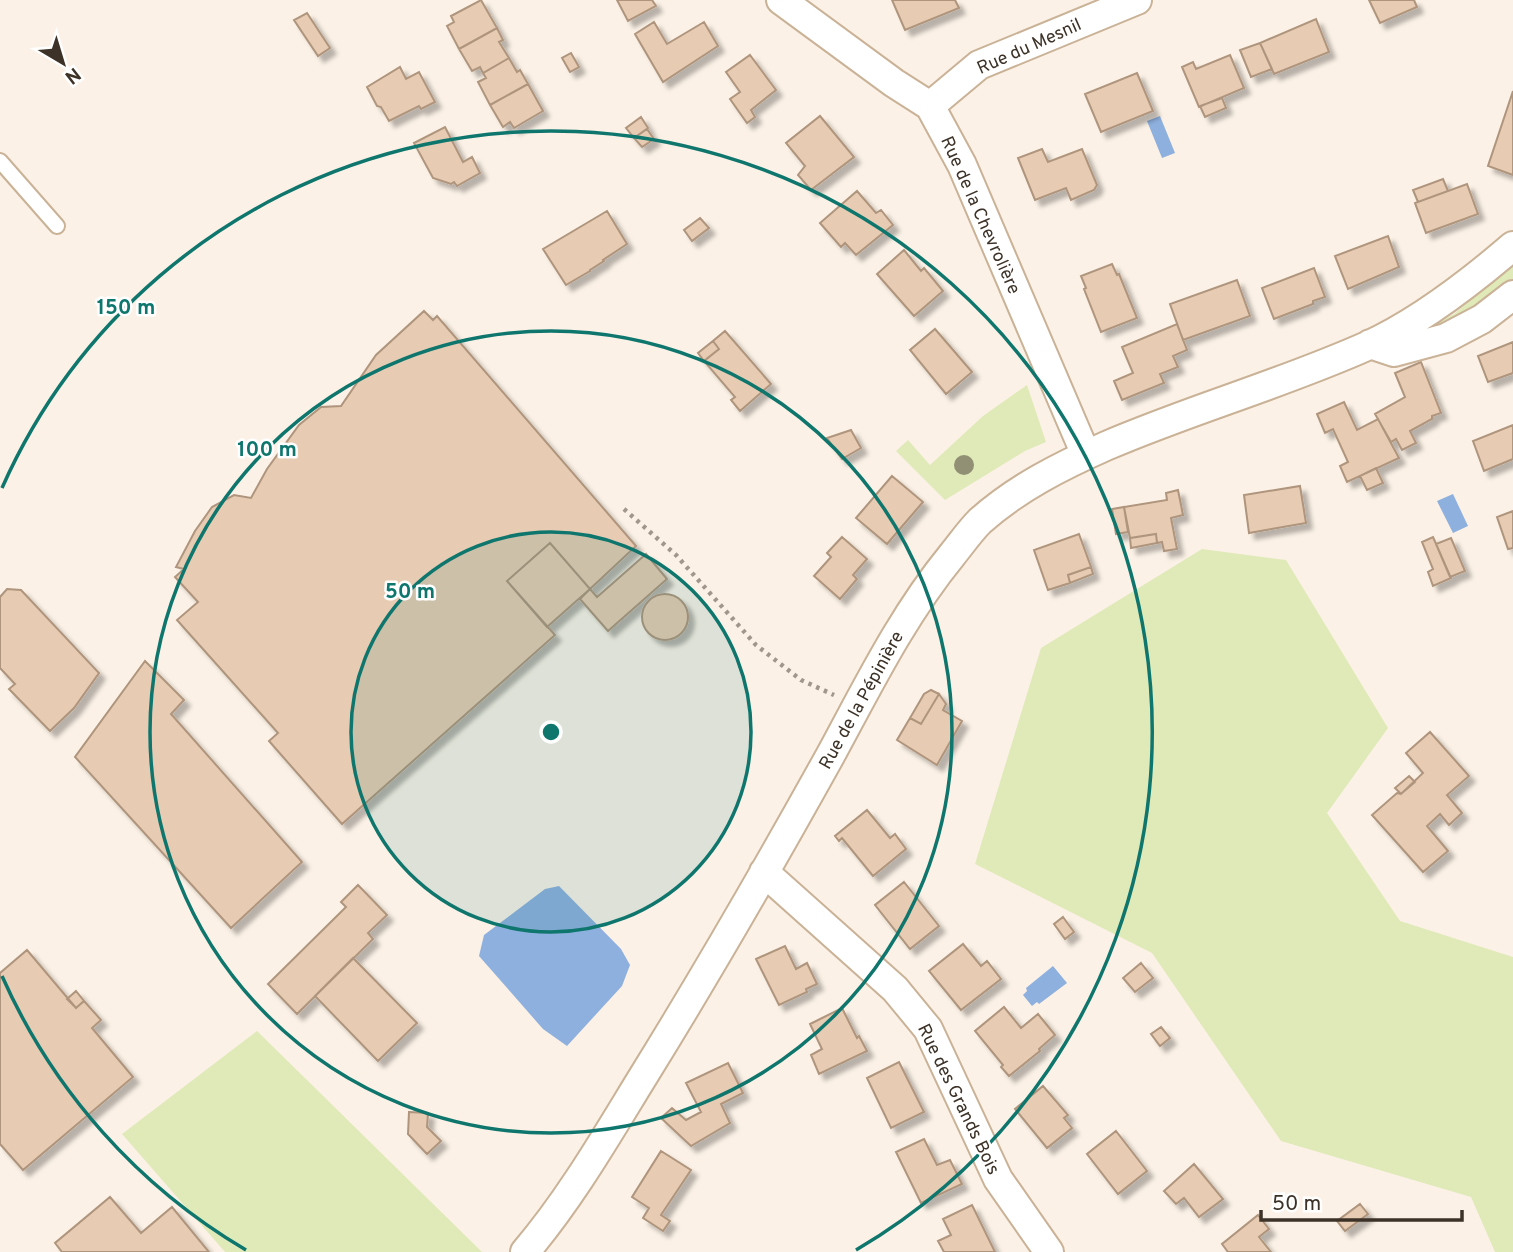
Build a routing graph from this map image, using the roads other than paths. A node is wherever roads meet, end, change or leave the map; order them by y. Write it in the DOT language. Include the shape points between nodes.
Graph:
graph roads {
  1 [pos="781,0"];
  2 [pos="1137,0"];
  3 [pos="930,106"];
  4 [pos="0,161"];
  5 [pos="57,226"];
  6 [pos="1513,246"];
  7 [pos="1513,295"];
  8 [pos="1370,344"];
  9 [pos="1086,455"];
  10 [pos="764,872"];
  11 [pos="525,1252"];
  12 [pos="1049,1252"];
  1 -- 3 [label="street, Rue de la Chevrolière"];
  2 -- 3 [label="street, Rue du Mesnil" via="979,65"];
  3 -- 9 [label="street, Rue de la Chevrolière" via="962,165"];
  4 -- 5 [label="lane"];
  6 -- 8 [label="street, Rue de la Pépinière" via="1437,305"];
  7 -- 8 [label="street" via="1446,338 1394,352"];
  8 -- 9 [label="street, Rue de la Pépinière"];
  9 -- 10 [label="street, Rue de la Pépinière" via="1031,482 979,523 932,579"];
  10 -- 11 [label="street, Rue de la Pépinière" via="591,1162"];
  10 -- 12 [label="street, Rue des Grands Bois" via="895,989 928,1029 999,1179"];
}
